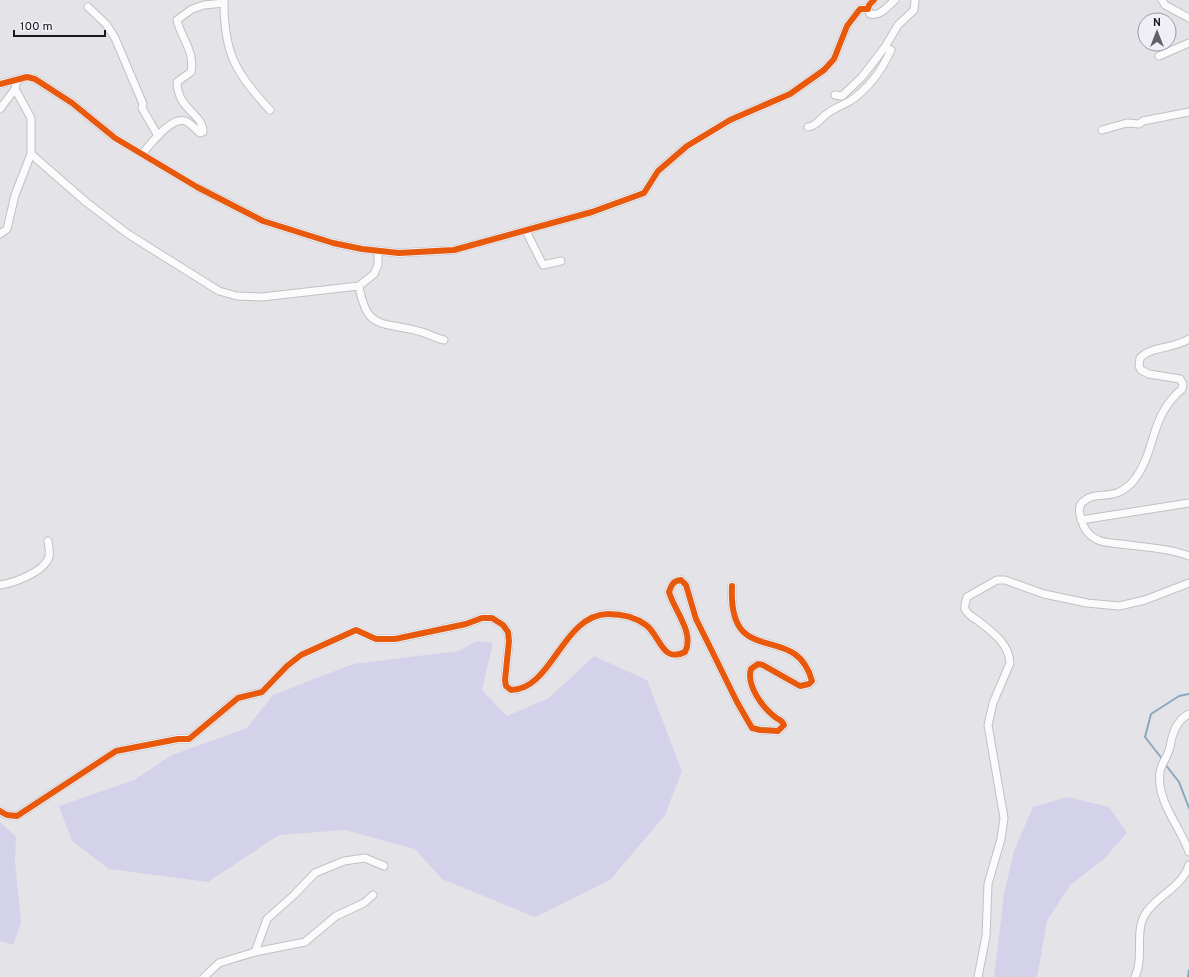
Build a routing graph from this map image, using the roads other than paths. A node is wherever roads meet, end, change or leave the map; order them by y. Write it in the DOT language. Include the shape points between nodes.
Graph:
graph roads {
  1 [pos="874,0"];
  2 [pos="895,0"];
  3 [pos="915,0"];
  4 [pos="1162,0"];
  5 [pos="224,2"];
  6 [pos="88,7"];
  7 [pos="868,9"];
  8 [pos="1189,18"];
  9 [pos="1189,43"];
  10 [pos="885,47"];
  11 [pos="1158,56"];
  12 [pos="16,80"];
  13 [pos="0,84"];
  14 [pos="15,89"];
  15 [pos="835,95"];
  16 [pos="0,109"];
  17 [pos="270,110"];
  18 [pos="1189,112"];
  19 [pos="808,127"];
  20 [pos="1102,130"];
  21 [pos="158,136"];
  22 [pos="31,154"];
  23 [pos="142,154"];
  24 [pos="526,231"];
  25 [pos="0,234"];
  26 [pos="378,251"];
  27 [pos="561,260"];
  28 [pos="359,286"];
  29 [pos="1189,339"];
  30 [pos="444,340"];
  31 [pos="1189,503"];
  32 [pos="1081,520"];
  33 [pos="48,542"];
  34 [pos="1189,556"];
  35 [pos="1189,583"];
  36 [pos="0,585"];
  37 [pos="732,586"];
  38 [pos="1189,714"];
  39 [pos="0,811"];
  40 [pos="1189,852"];
  41 [pos="1189,865"];
  42 [pos="384,866"];
  43 [pos="373,895"];
  44 [pos="255,952"];
  45 [pos="204,977"];
  46 [pos="978,977"];
  47 [pos="1135,977"];
  1 -- 7 [label="street"];
  2 -- 7 [label="street" via="884,11 874,15 870,14"];
  3 -- 10 [label="street" via="914,10 898,25"];
  4 -- 8 [label="street" via="1165,5"];
  5 -- 17 [label="street" via="224,30 233,62 251,90"];
  5 -- 21 [label="street" via="192,9 176,20 180,32 188,42 193,64 191,72 177,82 178,91 182,103 199,121 204,132 200,133 186,121 179,120"];
  6 -- 21 [label="street" via="106,24 115,38 142,108"];
  7 -- 24 [label="street" via="860,9 848,26 834,59 824,70 790,94 730,120 686,146 658,171 644,193 592,212"];
  9 -- 11 [label="street"];
  10 -- 15 [label="street" via="862,77 842,96"];
  10 -- 19 [label="street" via="891,50 885,63 868,85 816,124"];
  12 -- 13 [label="street"];
  12 -- 14 [label="street"];
  12 -- 23 [label="street" via="27,77 35,79 72,103 115,138"];
  14 -- 16 [label="street"];
  14 -- 22 [label="street" via="31,118"];
  18 -- 20 [label="street"];
  21 -- 23 [label="street"];
  22 -- 25 [label="street" via="15,195 7,230"];
  22 -- 28 [label="street" via="86,202 128,234 219,291 238,296 262,296"];
  23 -- 26 [label="street" via="197,187 264,221 347,247"];
  24 -- 26 [label="street" via="454,250 412,253"];
  24 -- 27 [label="street" via="543,265"];
  26 -- 28 [label="street" via="378,265 374,274"];
  28 -- 30 [label="street" via="365,310 374,320"];
  29 -- 32 [label="street" via="1178,346 1146,353 1140,358 1139,366 1145,372 1180,379 1182,389 1162,411 1137,475 1128,487 1118,493 1084,501 1079,510"];
  31 -- 32 [label="street"];
  32 -- 34 [label="street" via="1086,530 1100,540 1168,550"];
  33 -- 36 [label="street" via="48,558 44,564 23,578"];
  35 -- 46 [label="street" via="1145,600 1119,606 1087,603 1044,594 1005,580 997,580 967,597 965,608 968,614 994,633 1010,657 1010,663 993,703 988,726 1004,818 1001,839 988,884 986,936"];
  37 -- 39 [label="street" via="734,619 740,629 752,639 793,652 803,661 812,681 800,686 763,665 758,664 751,668 749,678 759,700 783,722 784,725 778,731 752,728 706,640 696,618 686,584 681,580 671,585 669,592 689,643 682,654 672,655 666,652 646,625 625,616 605,614 581,625 549,665 532,681 520,690 511,690 506,686 505,680 508,632 492,618 482,618 466,624 395,639 376,639 356,630 301,655 262,692 238,698 189,739 116,751 17,816"];
  38 -- 40 [label="street" via="1175,727 1165,762 1160,770 1160,789"];
  41 -- 47 [label="street" via="1182,878 1145,914"];
  42 -- 44 [label="street" via="365,858 344,861 315,873 294,896 267,919"];
  43 -- 44 [label="street" via="364,903 336,916 305,942"];
  44 -- 45 [label="street" via="219,963"];
}
